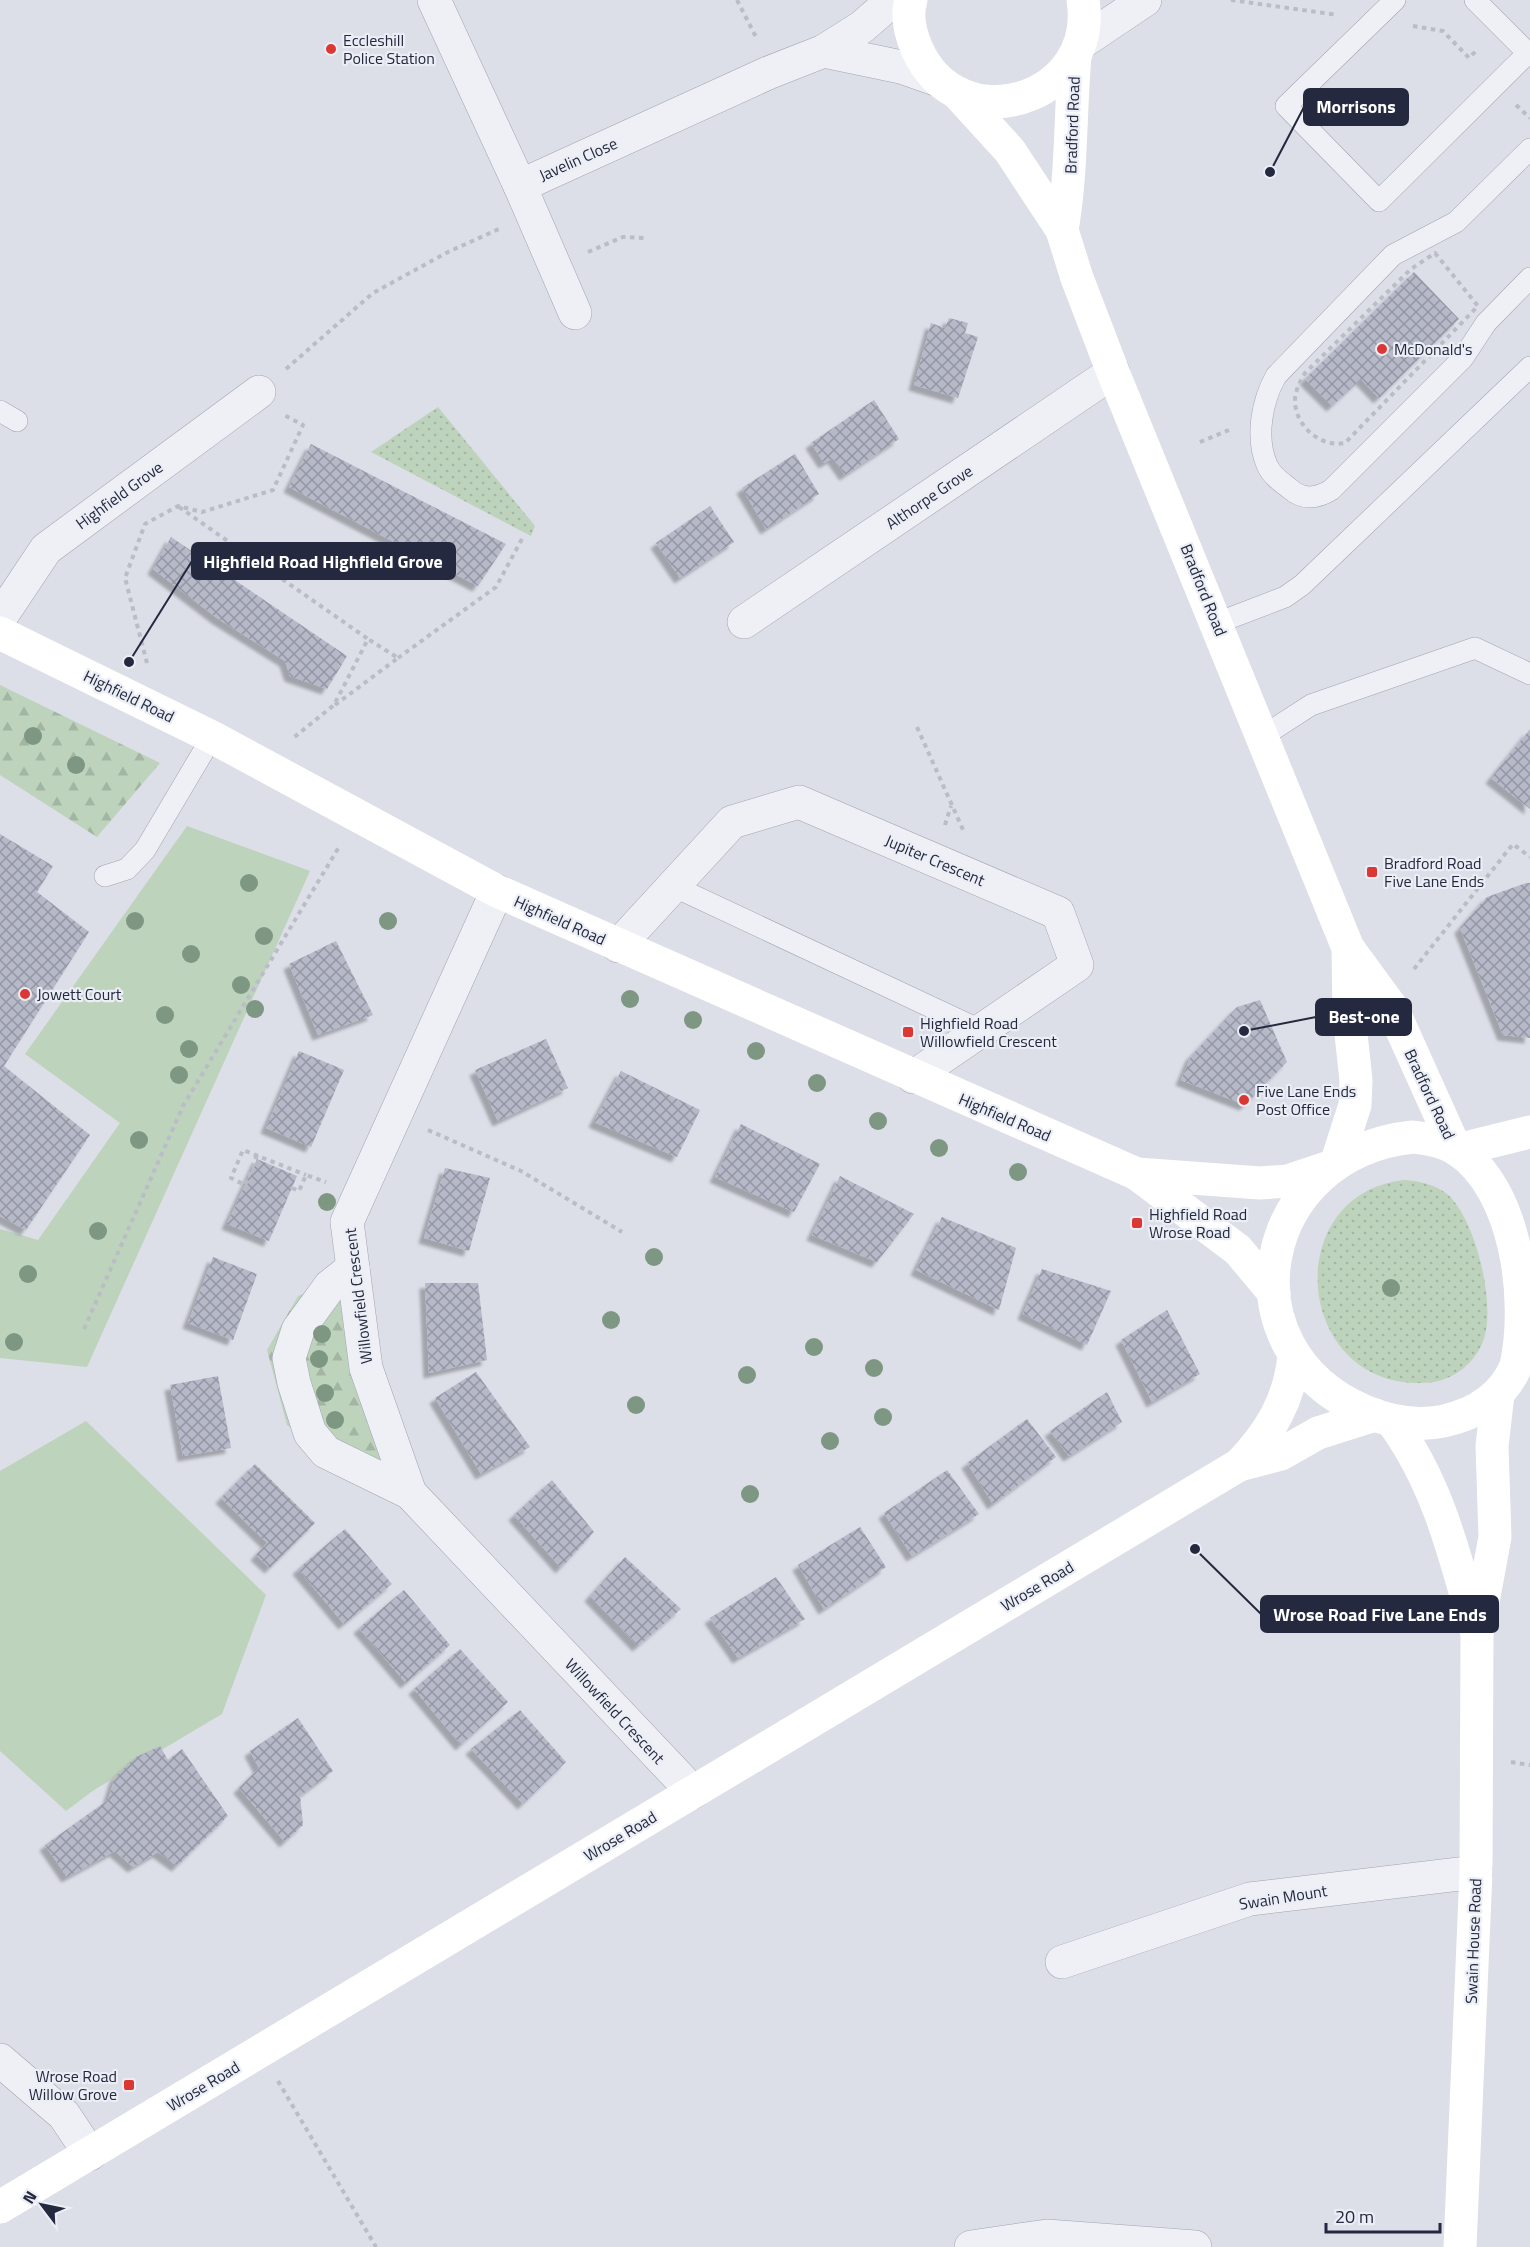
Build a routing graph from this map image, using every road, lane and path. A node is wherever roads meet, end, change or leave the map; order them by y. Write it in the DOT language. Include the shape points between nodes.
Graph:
graph roads {
  1 [pos="434,0"];
  2 [pos="737,0"];
  3 [pos="893,0"];
  4 [pos="911,0"];
  5 [pos="1083,0"];
  6 [pos="1145,0"];
  7 [pos="1395,0"];
  8 [pos="1474,0"];
  9 [pos="1078,49"];
  10 [pos="824,51"];
  11 [pos="1529,54"];
  12 [pos="768,73"];
  13 [pos="948,87"];
  14 [pos="1514,102"];
  15 [pos="1530,118"];
  16 [pos="1530,149"];
  17 [pos="526,200"];
  18 [pos="1062,230"];
  19 [pos="644,238"];
  20 [pos="586,253"];
  21 [pos="1530,278"];
  22 [pos="575,313"];
  23 [pos="1530,367"];
  24 [pos="1113,372"];
  25 [pos="259,392"];
  26 [pos="1295,402"];
  27 [pos="1229,430"];
  28 [pos="1200,442"];
  29 [pos="178,506"];
  30 [pos="523,537"];
  31 [pos="0,618"];
  32 [pos="744,622"];
  33 [pos="1217,622"];
  34 [pos="0,633"];
  35 [pos="368,639"];
  36 [pos="398,658"];
  37 [pos="147,663"];
  38 [pos="1530,674"];
  39 [pos="334,705"];
  40 [pos="917,727"];
  41 [pos="212,736"];
  42 [pos="1263,736"];
  43 [pos="289,741"];
  44 [pos="358,816"];
  45 [pos="964,834"];
  46 [pos="1530,857"];
  47 [pos="105,876"];
  48 [pos="673,886"];
  49 [pos="497,891"];
  50 [pos="618,946"];
  51 [pos="1348,948"];
  52 [pos="1414,969"];
  53 [pos="980,1030"];
  54 [pos="913,1077"];
  55 [pos="395,1116"];
  56 [pos="1530,1132"];
  57 [pos="1456,1149"];
  58 [pos="257,1155"];
  59 [pos="1333,1164"];
  60 [pos="1137,1174"];
  61 [pos="306,1175"];
  62 [pos="327,1183"];
  63 [pos="292,1188"];
  64 [pos="1522,1220"];
  65 [pos="622,1232"];
  66 [pos="353,1268"];
  67 [pos="1529,1286"];
  68 [pos="1274,1293"];
  69 [pos="84,1329"];
  70 [pos="1294,1355"];
  71 [pos="1509,1393"];
  72 [pos="1383,1418"];
  73 [pos="1239,1464"];
  74 [pos="410,1493"];
  75 [pos="1477,1634"];
  76 [pos="693,1792"];
  77 [pos="1476,1872"];
  78 [pos="1062,1962"];
  79 [pos="261,2051"];
  80 [pos="0,2060"];
  81 [pos="90,2154"];
  82 [pos="0,2207"];
  83 [pos="376,2247"];
  84 [pos="971,2247"];
  85 [pos="1195,2247"];
  86 [pos="1460,2247"];
  1 -- 17 [label="street, Javelin Close"];
  2 -- 12 [label="path" via="761,47"];
  3 -- 10 [label="street, Javelin Close" via="862,27"];
  4 -- 13 [label="street, Bradford Road" via="911,36 924,64"];
  5 -- 9 [label="street, Bradford Road" via="1086,16"];
  6 -- 9 [label="street"];
  7 -- 11 [label="lane" via="1286,106 1379,201"];
  8 -- 11 [label="lane"];
  9 -- 13 [label="street" via="1059,78 1036,93 1011,102 983,102"];
  9 -- 18 [label="street, Bradford Road" via="1069,139 1070,183"];
  10 -- 12 [label="street, Javelin Close"];
  10 -- 13 [label="street" via="902,67"];
  12 -- 17 [label="street, Javelin Close"];
  13 -- 18 [label="street, Bradford Road" via="1010,152"];
  14 -- 15 [label="path"];
  16 -- 21 [label="lane" via="1456,222 1393,255 1276,376 1262,416 1267,467 1295,494 1321,496 1331,490 1463,358 1486,323"];
  17 -- 22 [label="street"];
  17 -- 25 [label="path" via="448,252 372,293"];
  18 -- 24 [label="street, Bradford Road"];
  19 -- 20 [label="path" via="623,237"];
  23 -- 33 [label="lane" via="1302,585 1285,597"];
  24 -- 32 [label="street, Althorpe Grove"];
  24 -- 33 [label="street, Bradford Road"];
  25 -- 29 [label="path" via="271,408 303,425 273,490 202,512"];
  25 -- 31 [label="street, Highfield Grove" via="46,549"];
  26 -- 26 [label="path" via="1305,373 1411,269 1435,253 1478,306 1345,442 1335,445 1312,434 1301,422"];
  27 -- 28 [label="path"];
  29 -- 35 [label="path"];
  29 -- 37 [label="path" via="145,524 125,578"];
  30 -- 36 [label="path" via="496,587"];
  33 -- 42 [label="street, Bradford Road"];
  34 -- 41 [label="street, Highfield Road"];
  35 -- 36 [label="path"];
  35 -- 39 [label="path"];
  36 -- 39 [label="path"];
  38 -- 42 [label="lane" via="1475,648 1311,705"];
  39 -- 43 [label="path"];
  40 -- 45 [label="path"];
  41 -- 44 [label="street, Highfield Road"];
  41 -- 47 [label="lane" via="145,850 127,869"];
  42 -- 51 [label="street, Bradford Road"];
  44 -- 49 [label="street, Highfield Road"];
  44 -- 69 [label="path" via="183,1106"];
  46 -- 52 [label="path" via="1514,844"];
  48 -- 50 [label="street, Jupiter Crescent"];
  48 -- 53 [label="lane"];
  48 -- 53 [label="street, Jupiter Crescent" via="732,822 799,802 1058,913 1077,965"];
  49 -- 50 [label="street, Highfield Road"];
  49 -- 55 [label="street, Willowfield Crescent"];
  50 -- 54 [label="street, Highfield Road"];
  51 -- 57 [label="street, Bradford Road" via="1392,1008"];
  51 -- 59 [label="street, Bradford Road" via="1355,1106"];
  53 -- 54 [label="street, Jupiter Crescent"];
  54 -- 60 [label="street, Highfield Road"];
  55 -- 65 [label="path" via="521,1171"];
  55 -- 66 [label="street, Willowfield Crescent" via="347,1222"];
  56 -- 57 [label="street"];
  57 -- 59 [label="street" via="1436,1140 1391,1139 1367,1146"];
  57 -- 64 [label="street" via="1481,1170"];
  58 -- 58 [label="path" via="243,1150 231,1178 245,1185"];
  58 -- 61 [label="path"];
  59 -- 60 [label="street, Highfield Road" via="1288,1181 1260,1183"];
  59 -- 68 [label="street" via="1297,1201 1281,1231 1274,1266"];
  60 -- 68 [label="street, Highfield Road" via="1238,1250"];
  61 -- 62 [label="path"];
  61 -- 63 [label="path" via="299,1191"];
  64 -- 67 [label="street"];
  66 -- 74 [label="street, Willowfield Crescent" via="366,1368"];
  66 -- 74 [label="street" via="330,1286 298,1330 289,1358 294,1383 310,1433 326,1452"];
  67 -- 71 [label="street" via="1522,1352"];
  68 -- 70 [label="street" via="1280,1324"];
  70 -- 72 [label="street" via="1310,1377 1330,1392"];
  70 -- 73 [label="street, Wrose Road" via="1286,1399 1259,1444"];
  71 -- 72 [label="street" via="1459,1418 1416,1424"];
  71 -- 75 [label="street, Swain House Road" via="1492,1446 1495,1537"];
  72 -- 73 [label="street, Wrose Road" via="1318,1433 1281,1454"];
  72 -- 75 [label="street, Swain House Road" via="1421,1463 1450,1539"];
  73 -- 76 [label="street, Wrose Road"];
  74 -- 76 [label="street, Willowfield Crescent"];
  75 -- 77 [label="street, Swain House Road"];
  76 -- 79 [label="street, Wrose Road"];
  77 -- 78 [label="street, Swain Mount" via="1250,1899"];
  77 -- 86 [label="street, Swain House Road"];
  79 -- 81 [label="street, Wrose Road"];
  79 -- 83 [label="path"];
  80 -- 81 [label="street" via="64,2115"];
  81 -- 82 [label="street, Wrose Road"];
  84 -- 85 [label="street" via="1047,2236"];
}
